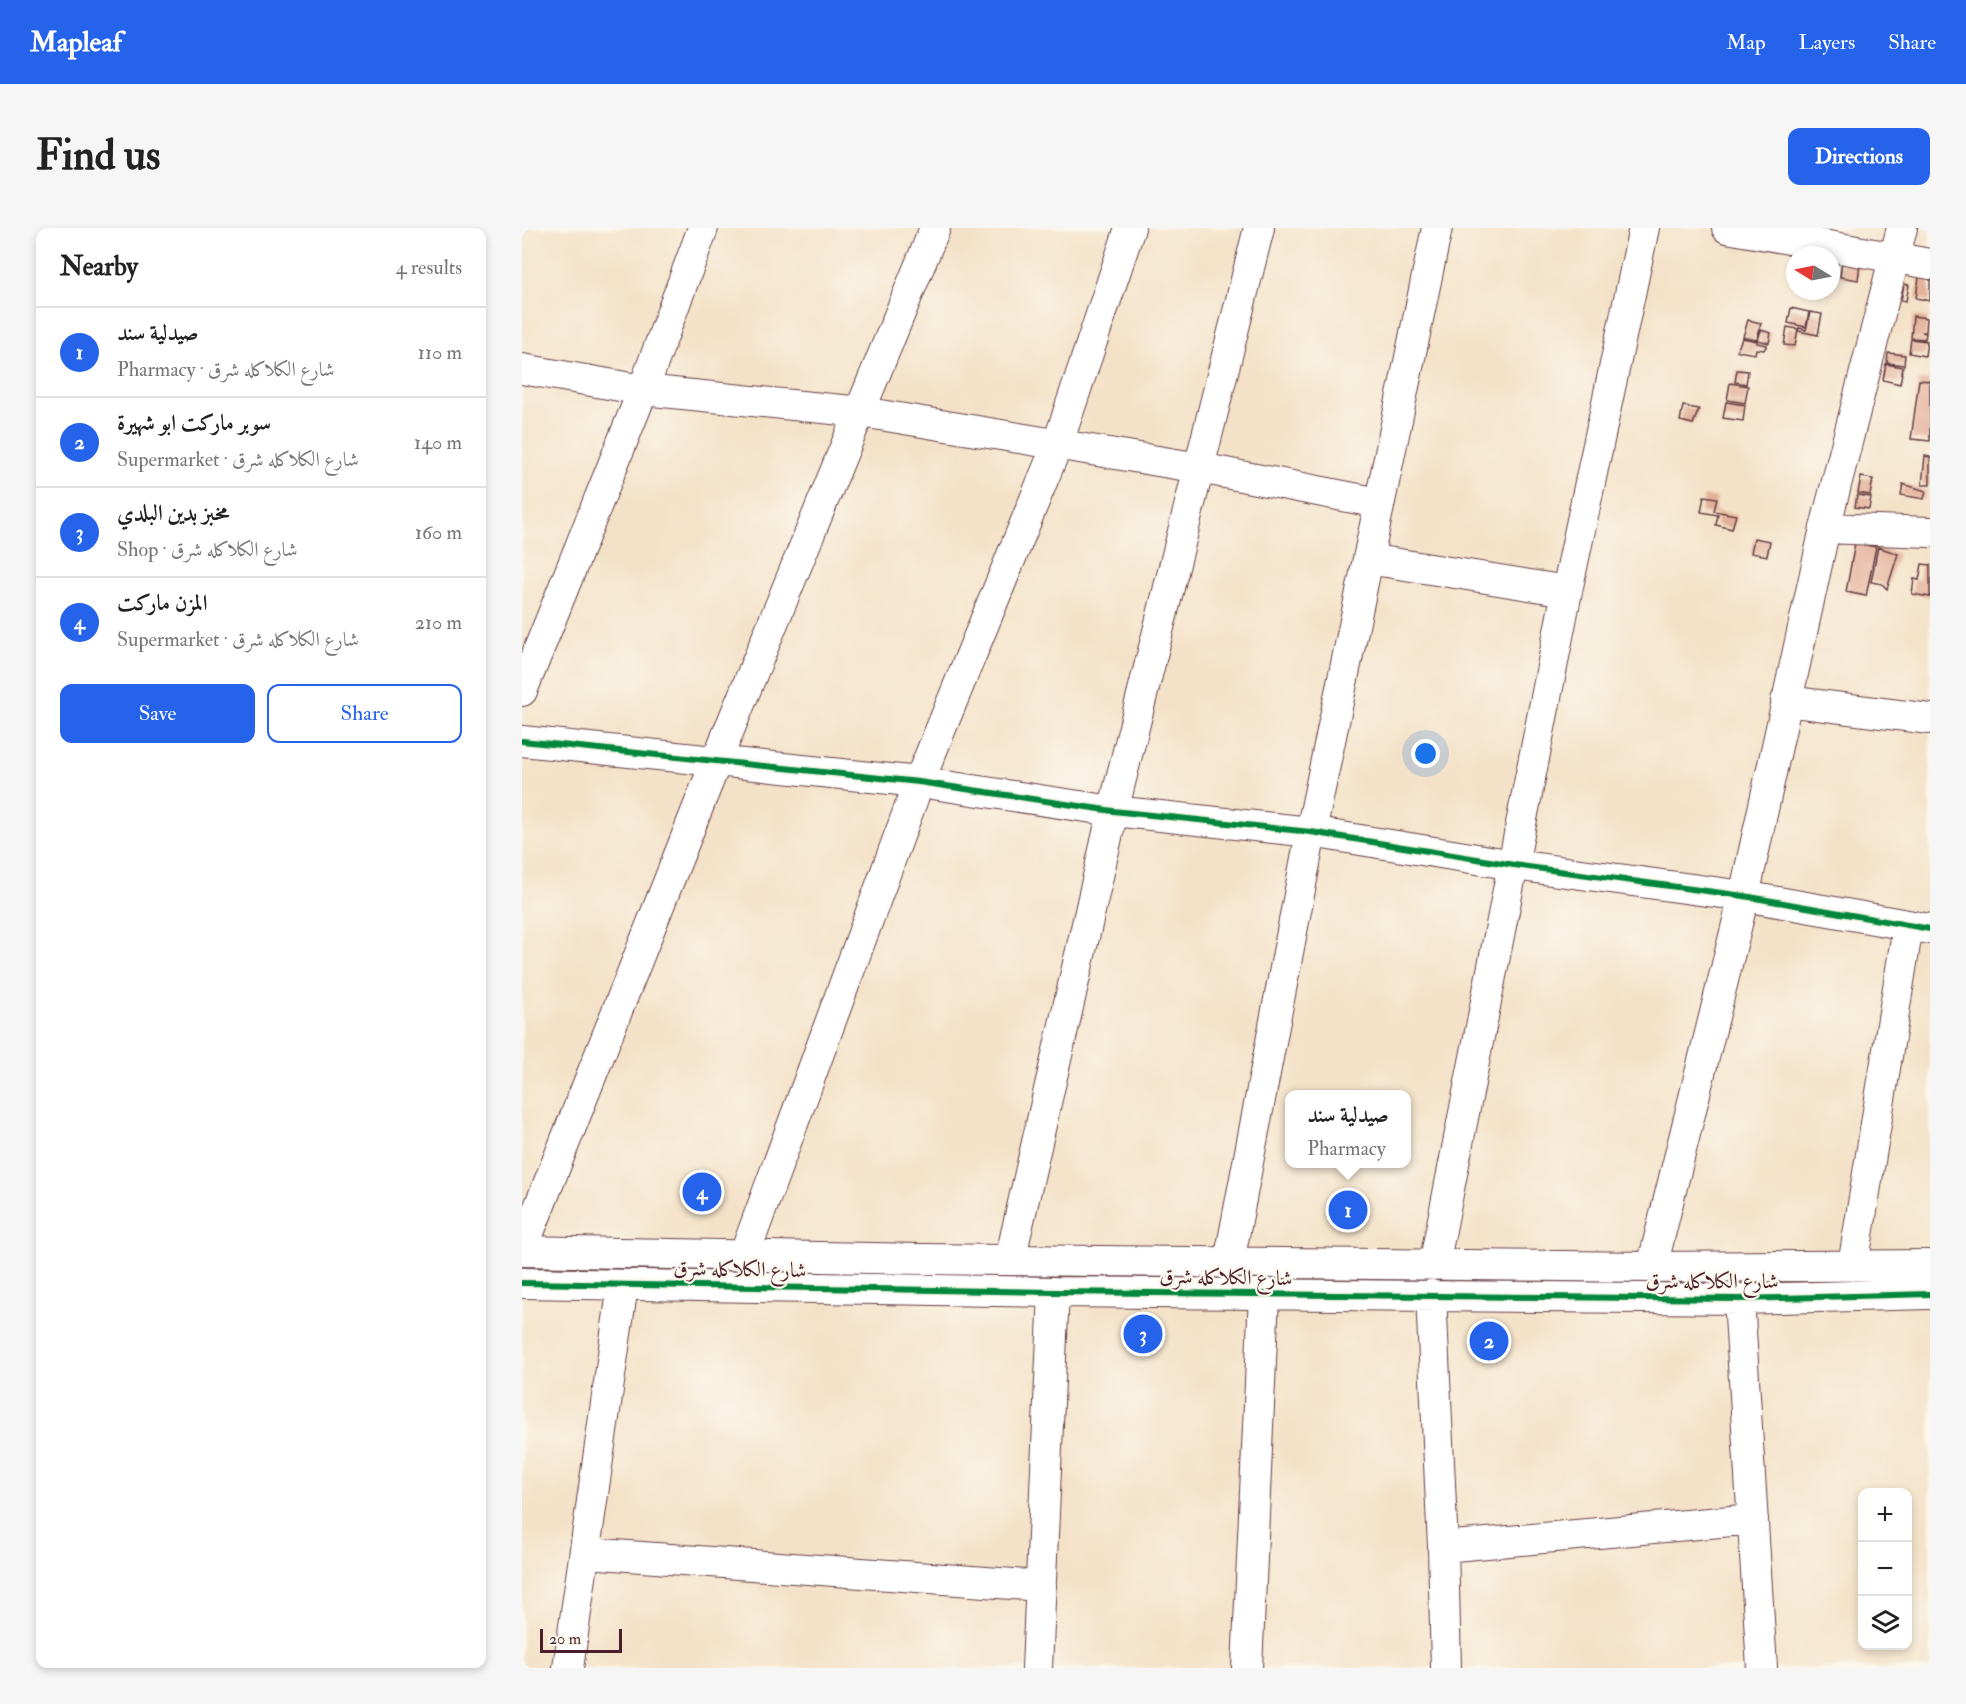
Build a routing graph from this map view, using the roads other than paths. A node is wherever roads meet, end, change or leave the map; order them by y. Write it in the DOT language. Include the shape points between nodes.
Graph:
graph roads {
  1 [pos="704,228"];
  2 [pos="935,228"];
  3 [pos="1130,228"];
  4 [pos="1259,228"];
  5 [pos="1437,228"];
  6 [pos="1644,228"];
  7 [pos="1727,228"];
  8 [pos="1902,228"];
  9 [pos="1896,260"];
  10 [pos="1930,264"];
  11 [pos="522,369"];
  12 [pos="643,390"];
  13 [pos="862,412"];
  14 [pos="1058,443"];
  15 [pos="1200,468"];
  16 [pos="1379,503"];
  17 [pos="1825,528"];
  18 [pos="1930,532"];
  19 [pos="1368,559"];
  20 [pos="1567,591"];
  21 [pos="522,691"];
  22 [pos="1786,701"];
  23 [pos="1930,718"];
  24 [pos="522,741"];
  25 [pos="716,762"];
  26 [pos="919,782"];
  27 [pos="1113,811"];
  28 [pos="1311,832"];
  29 [pos="1514,865"];
  30 [pos="1744,896"];
  31 [pos="1919,928"];
  32 [pos="522,1251"];
  33 [pos="744,1256"];
  34 [pos="1010,1260"];
  35 [pos="1229,1262"];
  36 [pos="1434,1264"];
  37 [pos="1930,1265"];
  38 [pos="1853,1266"];
  39 [pos="1652,1267"];
  40 [pos="522,1283"];
  41 [pos="623,1285"];
  42 [pos="1054,1292"];
  43 [pos="1264,1294"];
  44 [pos="1930,1294"];
  45 [pos="1431,1295"];
  46 [pos="1738,1299"];
  47 [pos="1753,1519"];
  48 [pos="1443,1546"];
  49 [pos="587,1553"];
  50 [pos="1041,1586"];
  51 [pos="568,1668"];
  52 [pos="1038,1668"];
  53 [pos="1247,1668"];
  54 [pos="1446,1668"];
  55 [pos="1762,1668"];
  1 -- 12 [label="street"];
  2 -- 13 [label="street"];
  3 -- 14 [label="street"];
  4 -- 15 [label="street"];
  5 -- 16 [label="street"];
  6 -- 20 [label="street"];
  7 -- 9 [label="street"];
  8 -- 9 [label="street"];
  9 -- 10 [label="street"];
  9 -- 17 [label="street"];
  11 -- 12 [label="street"];
  12 -- 13 [label="street"];
  12 -- 21 [label="street"];
  13 -- 14 [label="street"];
  13 -- 25 [label="street"];
  14 -- 15 [label="street"];
  14 -- 26 [label="street"];
  15 -- 16 [label="street"];
  15 -- 27 [label="street"];
  16 -- 19 [label="street"];
  17 -- 18 [label="street"];
  17 -- 22 [label="street"];
  19 -- 20 [label="street"];
  19 -- 28 [label="street"];
  20 -- 29 [label="street"];
  22 -- 23 [label="street"];
  22 -- 30 [label="street"];
  24 -- 25 [label="street"];
  25 -- 26 [label="street"];
  25 -- 32 [label="street"];
  26 -- 27 [label="street"];
  26 -- 33 [label="street"];
  27 -- 28 [label="street"];
  27 -- 34 [label="street"];
  28 -- 29 [label="street"];
  28 -- 35 [label="street"];
  29 -- 30 [label="street"];
  29 -- 36 [label="street"];
  30 -- 31 [label="street"];
  30 -- 39 [label="street"];
  31 -- 38 [label="street"];
  32 -- 33 [label="street, شارع الكلاكله شرق"];
  33 -- 34 [label="street, شارع الكلاكله شرق"];
  34 -- 35 [label="street, شارع الكلاكله شرق"];
  35 -- 36 [label="street, شارع الكلاكله شرق"];
  36 -- 39 [label="street, شارع الكلاكله شرق"];
  37 -- 38 [label="street, شارع الكلاكله شرق"];
  38 -- 39 [label="street, شارع الكلاكله شرق"];
  40 -- 41 [label="street, شارع الكلاكله شرق"];
  41 -- 42 [label="street, شارع الكلاكله شرق"];
  41 -- 49 [label="street"];
  42 -- 43 [label="street, شارع الكلاكله شرق"];
  42 -- 50 [label="street"];
  43 -- 45 [label="street, شارع الكلاكله شرق"];
  43 -- 53 [label="street"];
  44 -- 46 [label="street, شارع الكلاكله شرق"];
  45 -- 46 [label="street, شارع الكلاكله شرق"];
  45 -- 48 [label="street"];
  46 -- 47 [label="street"];
  47 -- 48 [label="street"];
  47 -- 55 [label="street"];
  48 -- 54 [label="street"];
  49 -- 50 [label="street"];
  49 -- 51 [label="street"];
  50 -- 52 [label="street"];
}
